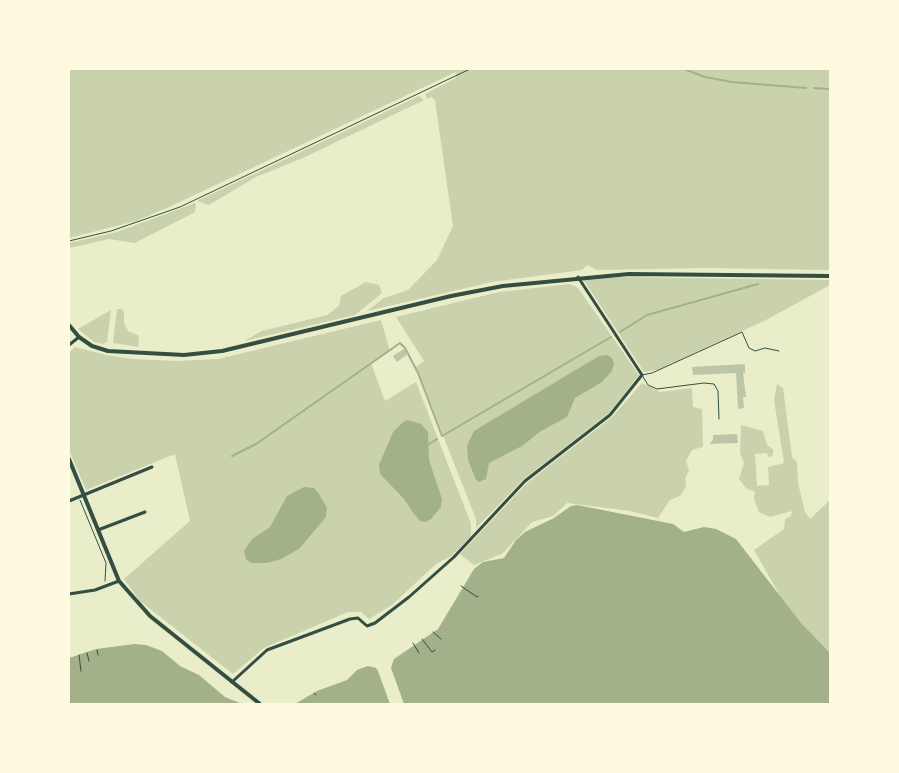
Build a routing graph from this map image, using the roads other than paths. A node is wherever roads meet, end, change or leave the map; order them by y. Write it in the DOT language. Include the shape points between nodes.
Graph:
graph roads {
  1 [pos="830,276"];
  2 [pos="578,277"];
  3 [pos="69,325"];
  4 [pos="79,337"];
  5 [pos="69,344"];
  6 [pos="779,351"];
  7 [pos="642,375"];
  8 [pos="719,419"];
  9 [pos="69,459"];
  10 [pos="152,467"];
  11 [pos="81,496"];
  12 [pos="69,501"];
  13 [pos="145,512"];
  14 [pos="98,530"];
  15 [pos="119,581"];
  16 [pos="69,594"];
  17 [pos="232,682"];
  18 [pos="260,704"];
  1 -- 2 [label="street" via="702,274"];
  2 -- 4 [label="street" via="451,296 204,354 162,356 108,351"];
  2 -- 7 [label="street"];
  3 -- 4 [label="street"];
  4 -- 5 [label="street"];
  6 -- 7 [label="lane" via="749,348 742,332"];
  7 -- 8 [label="lane" via="648,385 657,389 714,384 718,391"];
  7 -- 17 [label="street" via="610,415 525,481 454,557 382,618 367,626 358,618 350,619 267,650"];
  9 -- 11 [label="street"];
  10 -- 11 [label="street"];
  11 -- 12 [label="street"];
  11 -- 14 [label="street"];
  13 -- 14 [label="street"];
  14 -- 15 [label="street"];
  15 -- 16 [label="street" via="106,587"];
  15 -- 17 [label="street" via="150,616"];
  17 -- 18 [label="street"];
}
